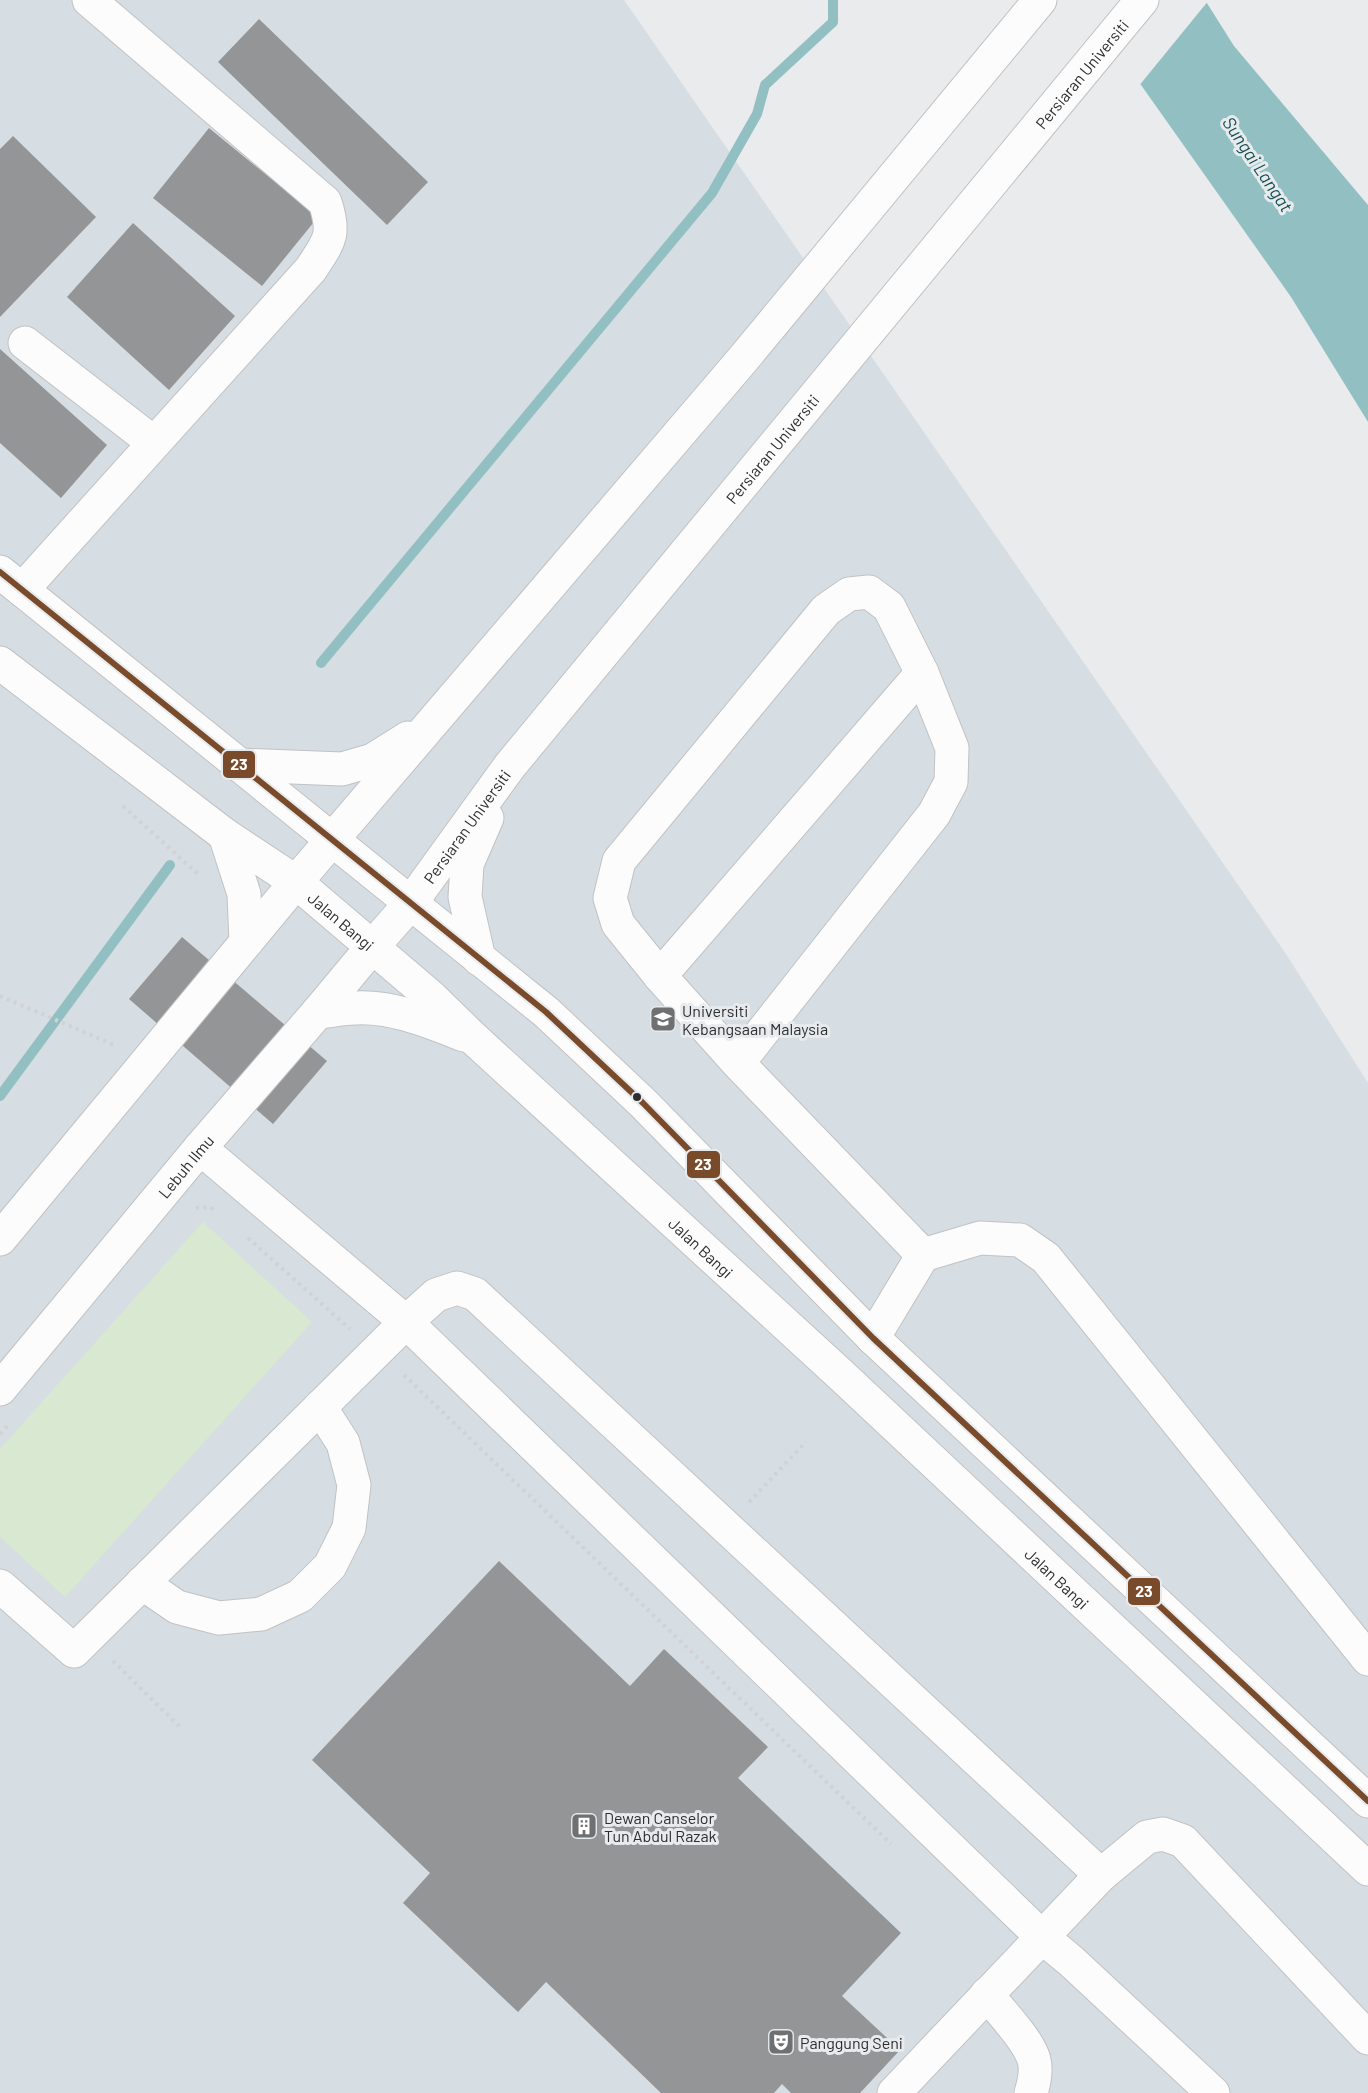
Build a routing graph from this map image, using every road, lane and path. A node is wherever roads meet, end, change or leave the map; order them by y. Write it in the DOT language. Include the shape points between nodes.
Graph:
graph roads {
  1 [pos="89,0"];
  2 [pos="1040,0"];
  3 [pos="1142,0"];
  4 [pos="25,343"];
  5 [pos="154,443"];
  6 [pos="11,581"];
  7 [pos="0,663"];
  8 [pos="922,673"];
  9 [pos="435,721"];
  10 [pos="239,765"];
  11 [pos="509,767"];
  12 [pos="123,806"];
  13 [pos="225,835"];
  14 [pos="332,841"];
  15 [pos="206,881"];
  16 [pos="296,882"];
  17 [pos="410,904"];
  18 [pos="246,942"];
  19 [pos="373,946"];
  20 [pos="479,959"];
  21 [pos="660,976"];
  22 [pos="1,997"];
  23 [pos="318,1012"];
  24 [pos="92,1036"];
  25 [pos="472,1038"];
  26 [pos="738,1063"];
  27 [pos="200,1148"];
  28 [pos="189,1214"];
  29 [pos="224,1217"];
  30 [pos="241,1232"];
  31 [pos="0,1239"];
  32 [pos="923,1255"];
  33 [pos="406,1323"];
  34 [pos="873,1338"];
  35 [pos="376,1352"];
  36 [pos="8,1403"];
  37 [pos="320,1407"];
  38 [pos="0,1434"];
  39 [pos="806,1442"];
  40 [pos="725,1527"];
  41 [pos="142,1584"];
  42 [pos="0,1586"];
  43 [pos="1368,1659"];
  44 [pos="1368,1801"];
  45 [pos="895,1848"];
  46 [pos="1368,1869"];
  47 [pos="1101,1875"];
  48 [pos="1042,1937"];
  49 [pos="987,1994"];
  50 [pos="1368,2038"];
  51 [pos="1038,2089"];
  52 [pos="894,2093"];
  53 [pos="1213,2093"];
  1 -- 5 [label="main road" via="326,202 331,222 329,241 311,269"];
  2 -- 9 [label="main road" via="744,358"];
  3 -- 11 [label="main road, Persiaran Universiti"];
  4 -- 5 [label="main road"];
  5 -- 6 [label="main road"];
  6 -- 10 [label="main road"];
  7 -- 13 [label="main road, Jalan Bangi"];
  8 -- 21 [label="main road"];
  8 -- 21 [label="main road" via="889,607 869,592 849,594 826,610 619,861 610,898 618,924"];
  8 -- 26 [label="main road" via="952,748 951,782 934,814"];
  9 -- 10 [label="main road" via="373,760 342,769"];
  9 -- 14 [label="main road"];
  10 -- 14 [label="main road"];
  11 -- 17 [label="main road, Persiaran Universiti"];
  11 -- 20 [label="main road" via="468,864 465,897"];
  12 -- 15 [label="path"];
  13 -- 16 [label="main road, Jalan Bangi"];
  13 -- 18 [label="main road" via="244,894"];
  14 -- 16 [label="main road"];
  14 -- 17 [label="main road"];
  16 -- 18 [label="main road"];
  16 -- 19 [label="main road, Jalan Bangi"];
  17 -- 19 [label="main road, Persiaran Universiti"];
  17 -- 20 [label="main road"];
  18 -- 31 [label="main road"];
  19 -- 23 [label="main road, Lebuh Ilmu"];
  19 -- 25 [label="main road, Jalan Bangi"];
  20 -- 34 [label="main road" via="546,1012 643,1104"];
  21 -- 26 [label="main road"];
  22 -- 24 [label="path"];
  23 -- 25 [label="main road" via="385,1010"];
  23 -- 27 [label="main road, Lebuh Ilmu"];
  25 -- 46 [label="main road, Jalan Bangi" via="841,1375"];
  26 -- 32 [label="main road"];
  27 -- 33 [label="main road"];
  27 -- 36 [label="main road, Lebuh Ilmu"];
  28 -- 29 [label="path" via="195,1208 210,1207"];
  30 -- 35 [label="path"];
  32 -- 34 [label="main road"];
  32 -- 43 [label="main road" via="980,1238 1020,1240 1046,1258"];
  33 -- 35 [label="main road"];
  33 -- 40 [label="main road" via="436,1296 457,1288 475,1294"];
  33 -- 48 [label="main road"];
  34 -- 44 [label="main road"];
  35 -- 37 [label="main road"];
  35 -- 45 [label="path"];
  36 -- 38 [label="path"];
  37 -- 41 [label="main road"];
  37 -- 41 [label="main road" via="343,1443 354,1485 349,1528 330,1566 300,1596 261,1614 219,1618 177,1608"];
  39 -- 40 [label="path"];
  40 -- 47 [label="main road"];
  41 -- 42 [label="main road" via="74,1651"];
  47 -- 48 [label="main road"];
  47 -- 50 [label="main road" via="1147,1837 1163,1834 1183,1841"];
  48 -- 49 [label="main road"];
  48 -- 53 [label="main road"];
  49 -- 51 [label="main road" via="1028,2047"];
  49 -- 52 [label="main road"];
}
